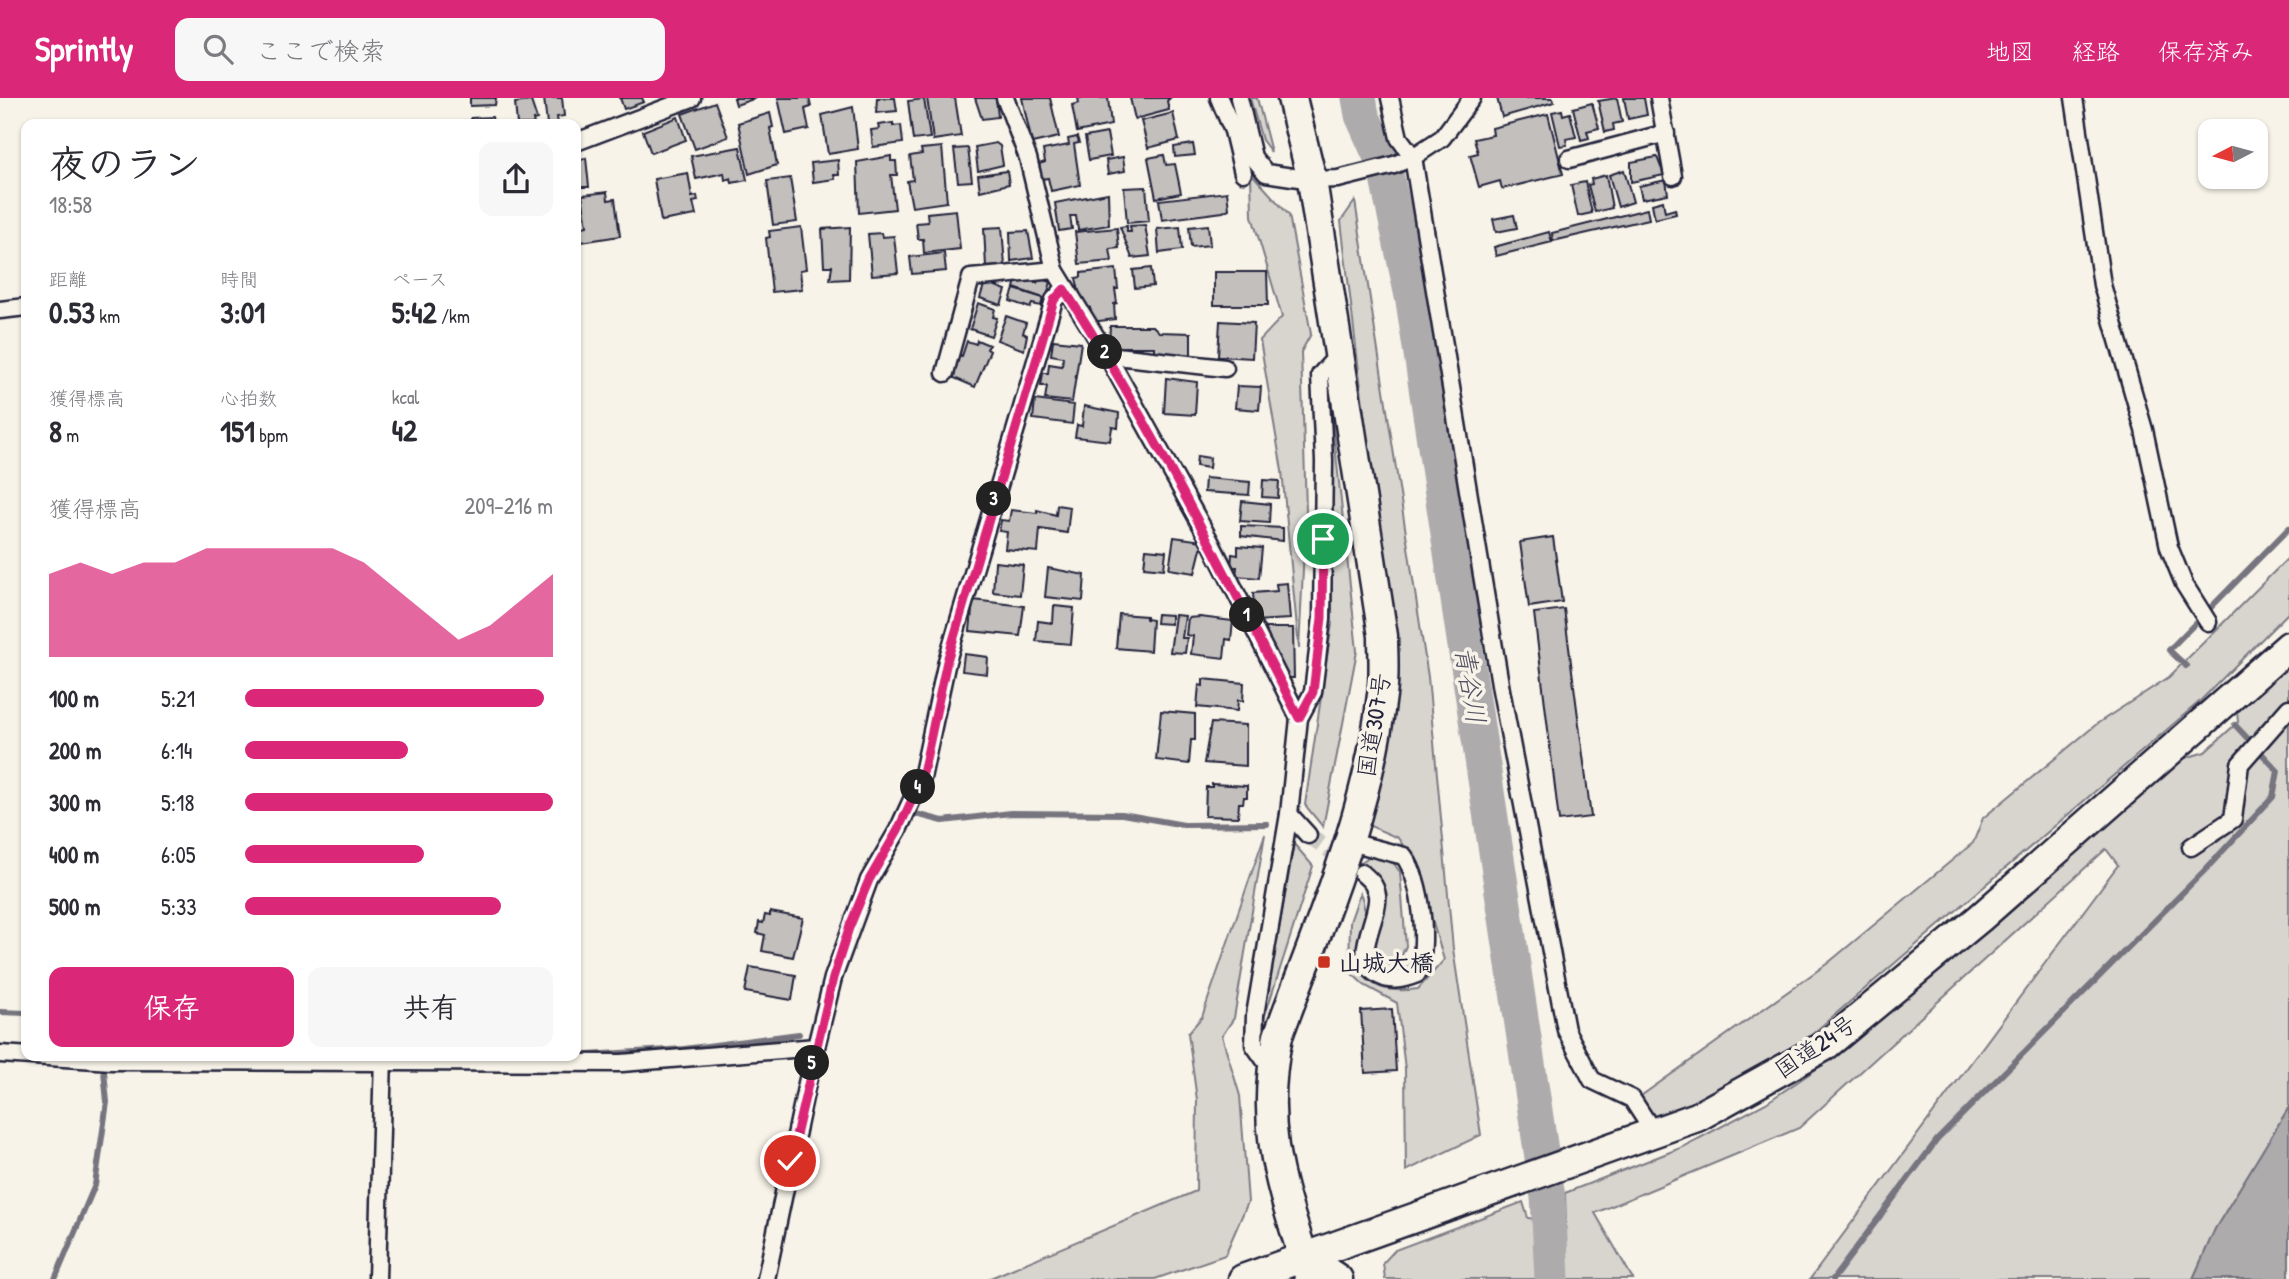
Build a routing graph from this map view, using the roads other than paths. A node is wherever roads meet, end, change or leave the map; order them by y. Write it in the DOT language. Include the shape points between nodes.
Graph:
graph roads {
  1 [pos="692,98"];
  2 [pos="1005,98"];
  3 [pos="1219,98"];
  4 [pos="1239,98"];
  5 [pos="1292,98"];
  6 [pos="1390,98"];
  7 [pos="1472,98"];
  8 [pos="1659,98"];
  9 [pos="2074,98"];
  10 [pos="1666,133"];
  11 [pos="581,140"];
  12 [pos="1413,158"];
  13 [pos="1569,159"];
  14 [pos="1243,173"];
  15 [pos="1674,176"];
  16 [pos="1325,180"];
  17 [pos="1055,270"];
  18 [pos="1064,289"];
  19 [pos="21,308"];
  20 [pos="0,310"];
  21 [pos="1339,354"];
  22 [pos="1107,355"];
  23 [pos="1225,368"];
  24 [pos="945,373"];
  25 [pos="2208,622"];
  26 [pos="2289,646"];
  27 [pos="2289,708"];
  28 [pos="1299,718"];
  29 [pos="1289,814"];
  30 [pos="1308,835"];
  31 [pos="1350,842"];
  32 [pos="2191,847"];
  33 [pos="1362,873"];
  34 [pos="816,1047"];
  35 [pos="0,1054"];
  36 [pos="21,1055"];
  37 [pos="384,1061"];
  38 [pos="503,1061"];
  39 [pos="1271,1069"];
  40 [pos="1654,1133"];
  41 [pos="1307,1267"];
  42 [pos="377,1279"];
  43 [pos="766,1279"];
  44 [pos="1243,1279"];
  45 [pos="1338,1279"];
  1 -- 11 [label="street"];
  2 -- 17 [label="street" via="1028,158"];
  3 -- 14 [label="street"];
  4 -- 16 [label="street" via="1253,157 1266,173"];
  5 -- 16 [label="highway, 国道307号"];
  6 -- 12 [label="street" via="1399,138"];
  7 -- 12 [label="street" via="1443,138"];
  8 -- 10 [label="street"];
  9 -- 25 [label="street" via="2102,285 2144,430 2168,547"];
  10 -- 13 [label="street"];
  10 -- 15 [label="street"];
  12 -- 16 [label="street"];
  12 -- 40 [label="street" via="1501,690 1566,1030 1592,1080 1632,1099"];
  16 -- 21 [label="highway, 国道307号"];
  17 -- 18 [label="street"];
  17 -- 24 [label="street" via="971,278"];
  18 -- 22 [label="street"];
  18 -- 34 [label="street" via="1054,300 947,661 922,778 849,928"];
  19 -- 20 [label="street"];
  21 -- 28 [label="street" via="1320,375 1322,618 1313,692"];
  21 -- 31 [label="highway, 国道307号" via="1383,636 1383,693"];
  22 -- 23 [label="street"];
  22 -- 28 [label="street" via="1210,541"];
  26 -- 40 [label="highway, 国道24号" via="1979,918 1825,1046 1697,1117"];
  27 -- 32 [label="street" via="2240,764 2233,819"];
  28 -- 29 [label="street"];
  29 -- 30 [label="street"];
  29 -- 39 [label="street" via="1255,1015 1254,1045"];
  31 -- 33 [label="street" via="1404,856 1415,872 1424,956 1417,974 1383,979 1370,969 1365,952 1377,897 1373,882"];
  31 -- 39 [label="highway, 国道307号" via="1278,1036"];
  34 -- 38 [label="street" via="622,1063"];
  34 -- 43 [label="street"];
  35 -- 36 [label="street"];
  37 -- 42 [label="street"];
  39 -- 41 [label="highway, 国道307号" via="1275,1163"];
  40 -- 41 [label="highway, 国道24号" via="1488,1190"];
  41 -- 44 [label="highway, 国道24号"];
  41 -- 45 [label="highway"];
}
